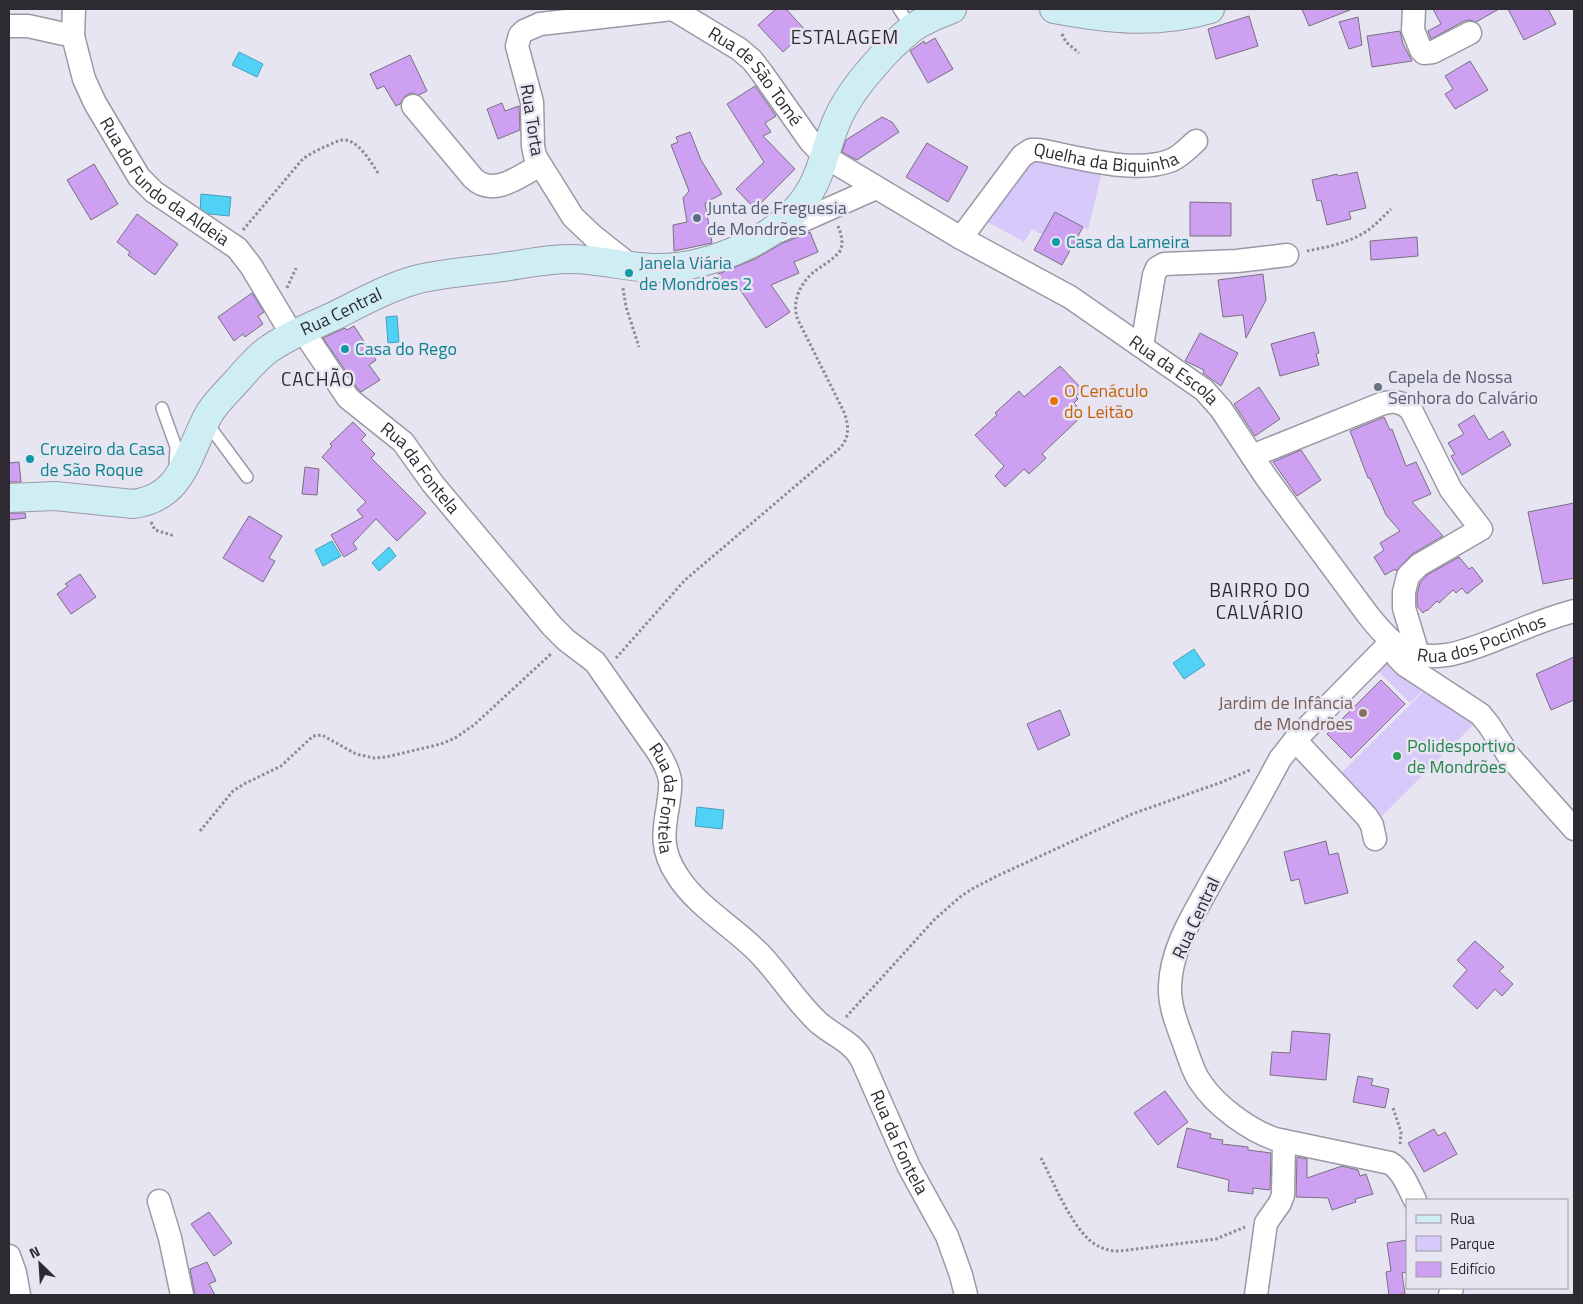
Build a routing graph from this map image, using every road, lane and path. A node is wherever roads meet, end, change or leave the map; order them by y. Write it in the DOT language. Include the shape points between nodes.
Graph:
graph roads {
  1 [pos="74,9"];
  2 [pos="672,9"];
  3 [pos="952,9"];
  4 [pos="1054,9"];
  5 [pos="1210,9"];
  6 [pos="1414,9"];
  7 [pos="906,18"];
  8 [pos="9,26"];
  9 [pos="1470,33"];
  10 [pos="73,36"];
  11 [pos="413,106"];
  12 [pos="1196,141"];
  13 [pos="824,156"];
  14 [pos="540,165"];
  15 [pos="378,173"];
  16 [pos="876,188"];
  17 [pos="830,208"];
  18 [pos="1392,208"];
  19 [pos="961,238"];
  20 [pos="232,244"];
  21 [pos="749,244"];
  22 [pos="1287,255"];
  23 [pos="625,265"];
  24 [pos="298,334"];
  25 [pos="1142,346"];
  26 [pos="639,347"];
  27 [pos="162,408"];
  28 [pos="206,421"];
  29 [pos="1252,456"];
  30 [pos="247,477"];
  31 [pos="173,484"];
  32 [pos="9,498"];
  33 [pos="1574,610"];
  34 [pos="566,640"];
  35 [pos="1392,641"];
  36 [pos="1418,654"];
  37 [pos="603,674"];
  38 [pos="1295,740"];
  39 [pos="1257,766"];
  40 [pos="1574,829"];
  41 [pos="200,831"];
  42 [pos="1375,839"];
  43 [pos="832,1033"];
  44 [pos="1394,1108"];
  45 [pos="1284,1142"];
  46 [pos="1041,1158"];
  47 [pos="1390,1163"];
  48 [pos="1415,1199"];
  49 [pos="158,1201"];
  50 [pos="1269,1218"];
  51 [pos="9,1256"];
  52 [pos="19,1295"];
  53 [pos="182,1295"];
  54 [pos="966,1295"];
  55 [pos="1256,1295"];
  1 -- 10 [label="street, Rua do Fundo da Aldeia"];
  2 -- 13 [label="street, Rua de São Tomé" via="752,60"];
  2 -- 14 [label="street, Rua Torta" via="540,24 520,35 517,46 532,102 533,146"];
  3 -- 7 [label="main road, Rua Central"];
  4 -- 5 [label="main road" via="1144,20 1174,18"];
  6 -- 9 [label="street" via="1413,30 1424,53 1433,52"];
  7 -- 13 [label="main road, Rua Central" via="900,38 852,92 838,117"];
  8 -- 10 [label="street" via="28,26"];
  10 -- 20 [label="street, Rua do Fundo da Aldeia" via="81,71 91,95 138,177 154,192"];
  11 -- 14 [label="street" via="479,183 502,185"];
  12 -- 19 [label="street, Quelha da Biquinha" via="1170,161 1136,165 1031,150 1022,156"];
  13 -- 16 [label="street, Rua de São Tomé"];
  13 -- 21 [label="main road, Rua Central" via="806,200 776,229"];
  14 -- 23 [label="street, Rua Torta" via="567,209"];
  15 -- 20 [label="path" via="365,154 348,141 341,140 321,149 301,161"];
  16 -- 17 [label="street"];
  16 -- 19 [label="street, Rua da Escola"];
  17 -- 21 [label="street"];
  17 -- 37 [label="path" via="841,233 841,247 804,283 795,308 844,412 848,428 846,440 685,580"];
  18 -- 22 [label="path" via="1371,228 1354,237 1321,249"];
  19 -- 25 [label="street, Rua da Escola" via="1070,296"];
  20 -- 24 [label="street, Rua do Fundo da Aldeia" via="242,253"];
  21 -- 23 [label="main road, Rua Central" via="688,265 654,268"];
  22 -- 25 [label="street" via="1160,266 1154,275"];
  23 -- 24 [label="main road, Rua Central" via="553,260 418,280 386,291"];
  23 -- 26 [label="path" via="626,307"];
  24 -- 28 [label="main road, Rua Central" via="269,349 256,360 217,403"];
  24 -- 34 [label="street, Rua da Fontela" via="348,398 403,442 433,484"];
  25 -- 29 [label="street, Rua da Escola" via="1210,396"];
  27 -- 31 [label="lane" via="176,448"];
  28 -- 30 [label="lane"];
  28 -- 31 [label="main road, Rua Central"];
  29 -- 35 [label="street, Rua da Escola" via="1364,610"];
  29 -- 36 [label="street" via="1381,404 1398,402 1411,410 1451,490 1481,529 1418,565 1408,576 1404,608"];
  31 -- 32 [label="main road, Rua Central" via="157,497 133,504 55,496"];
  33 -- 36 [label="street, Rua dos Pocinhos" via="1463,651 1440,656"];
  34 -- 37 [label="street, Rua da Fontela" via="592,659"];
  34 -- 41 [label="path" via="474,725 455,738 380,758 362,756 327,737 314,736 280,766 233,791"];
  35 -- 36 [label="street, Rua dos Pocinhos"];
  35 -- 38 [label="street, Rua Central"];
  35 -- 40 [label="street" via="1401,662 1480,714 1509,756"];
  37 -- 43 [label="street, Rua da Fontela" via="666,765 670,790 664,840 667,857 676,876 759,953 811,1014"];
  38 -- 42 [label="street" via="1367,817"];
  38 -- 45 [label="street, Rua Central" via="1280,759 1194,914 1176,956 1170,989 1175,1016 1200,1083 1223,1107 1250,1127"];
  39 -- 43 [label="path" via="1222,782 1120,818 972,889 935,919"];
  43 -- 54 [label="street, Rua da Fontela" via="852,1046 862,1060 914,1176 948,1236"];
  44 -- 47 [label="path" via="1402,1142"];
  45 -- 47 [label="street, Rua Central"];
  45 -- 50 [label="street" via="1283,1195"];
  46 -- 50 [label="path" via="1075,1224 1090,1241 1107,1250 1216,1239"];
  47 -- 48 [label="street" via="1404,1177"];
  49 -- 53 [label="street"];
  50 -- 55 [label="street"];
  51 -- 52 [label="street"];
}
